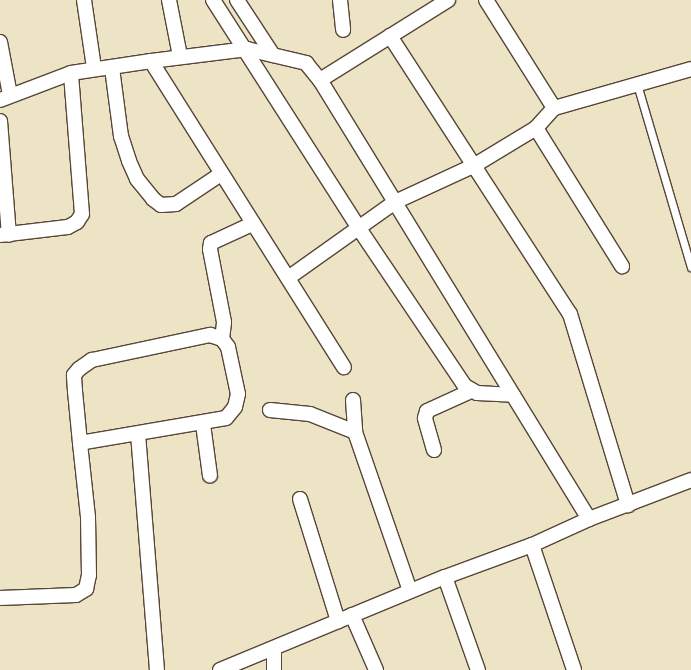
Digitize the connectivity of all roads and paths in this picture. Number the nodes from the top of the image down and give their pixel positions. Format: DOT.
graph roads {
  1 [pos="84,0"];
  2 [pos="169,0"];
  3 [pos="213,0"];
  4 [pos="237,0"];
  5 [pos="340,0"];
  6 [pos="486,0"];
  7 [pos="443,1"];
  8 [pos="343,30"];
  9 [pos="390,36"];
  10 [pos="0,42"];
  11 [pos="247,49"];
  12 [pos="273,55"];
  13 [pos="180,56"];
  14 [pos="151,61"];
  15 [pos="94,68"];
  16 [pos="112,68"];
  17 [pos="691,69"];
  18 [pos="71,73"];
  19 [pos="320,80"];
  20 [pos="636,84"];
  21 [pos="5,97"];
  22 [pos="554,108"];
  23 [pos="0,121"];
  24 [pos="536,128"];
  25 [pos="475,166"];
  26 [pos="221,174"];
  27 [pos="395,202"];
  28 [pos="252,224"];
  29 [pos="358,227"];
  30 [pos="4,235"];
  31 [pos="622,266"];
  32 [pos="691,267"];
  33 [pos="288,278"];
  34 [pos="222,339"];
  35 [pos="344,368"];
  36 [pos="471,391"];
  37 [pos="514,395"];
  38 [pos="353,400"];
  39 [pos="270,410"];
  40 [pos="203,424"];
  41 [pos="355,432"];
  42 [pos="138,434"];
  43 [pos="80,443"];
  44 [pos="434,450"];
  45 [pos="210,476"];
  46 [pos="691,480"];
  47 [pos="300,499"];
  48 [pos="628,505"];
  49 [pos="589,518"];
  50 [pos="532,544"];
  51 [pos="445,577"];
  52 [pos="410,591"];
  53 [pos="0,598"];
  54 [pos="352,615"];
  55 [pos="338,621"];
  56 [pos="274,648"];
  57 [pos="157,670"];
  58 [pos="220,670"];
  59 [pos="274,670"];
  60 [pos="376,670"];
  61 [pos="478,670"];
  62 [pos="574,670"];
  1 -- 15 [label="street"];
  2 -- 13 [label="street"];
  3 -- 11 [label="street"];
  4 -- 12 [label="street"];
  5 -- 8 [label="street"];
  6 -- 22 [label="street"];
  7 -- 9 [label="street"];
  9 -- 19 [label="street"];
  9 -- 25 [label="street"];
  10 -- 21 [label="street"];
  11 -- 12 [label="street"];
  11 -- 13 [label="street"];
  11 -- 29 [label="street"];
  12 -- 19 [label="street"];
  13 -- 14 [label="street"];
  14 -- 16 [label="street"];
  14 -- 26 [label="street"];
  15 -- 16 [label="street"];
  15 -- 18 [label="street"];
  16 -- 26 [label="street"];
  17 -- 20 [label="street"];
  18 -- 21 [label="street"];
  18 -- 30 [label="street"];
  19 -- 27 [label="street"];
  20 -- 22 [label="street"];
  20 -- 32 [label="lane"];
  22 -- 24 [label="street"];
  23 -- 30 [label="street"];
  24 -- 25 [label="street"];
  24 -- 31 [label="street"];
  25 -- 27 [label="street"];
  25 -- 48 [label="street"];
  26 -- 28 [label="street"];
  27 -- 29 [label="street"];
  27 -- 37 [label="street"];
  28 -- 33 [label="street"];
  28 -- 34 [label="street"];
  29 -- 33 [label="street"];
  29 -- 36 [label="street"];
  33 -- 35 [label="street"];
  34 -- 40 [label="street"];
  34 -- 43 [label="street"];
  36 -- 37 [label="street"];
  36 -- 44 [label="street"];
  37 -- 49 [label="street"];
  38 -- 41 [label="street"];
  39 -- 41 [label="street"];
  40 -- 42 [label="street"];
  40 -- 45 [label="street"];
  41 -- 52 [label="street"];
  42 -- 43 [label="street"];
  42 -- 57 [label="street"];
  43 -- 53 [label="street"];
  46 -- 48 [label="street"];
  47 -- 55 [label="street"];
  48 -- 49 [label="street"];
  49 -- 50 [label="street"];
  50 -- 51 [label="street"];
  50 -- 62 [label="street"];
  51 -- 52 [label="street"];
  51 -- 61 [label="street"];
  52 -- 54 [label="street"];
  54 -- 55 [label="street"];
  54 -- 60 [label="street"];
  55 -- 56 [label="street"];
  56 -- 58 [label="street"];
  56 -- 59 [label="street"];
}
